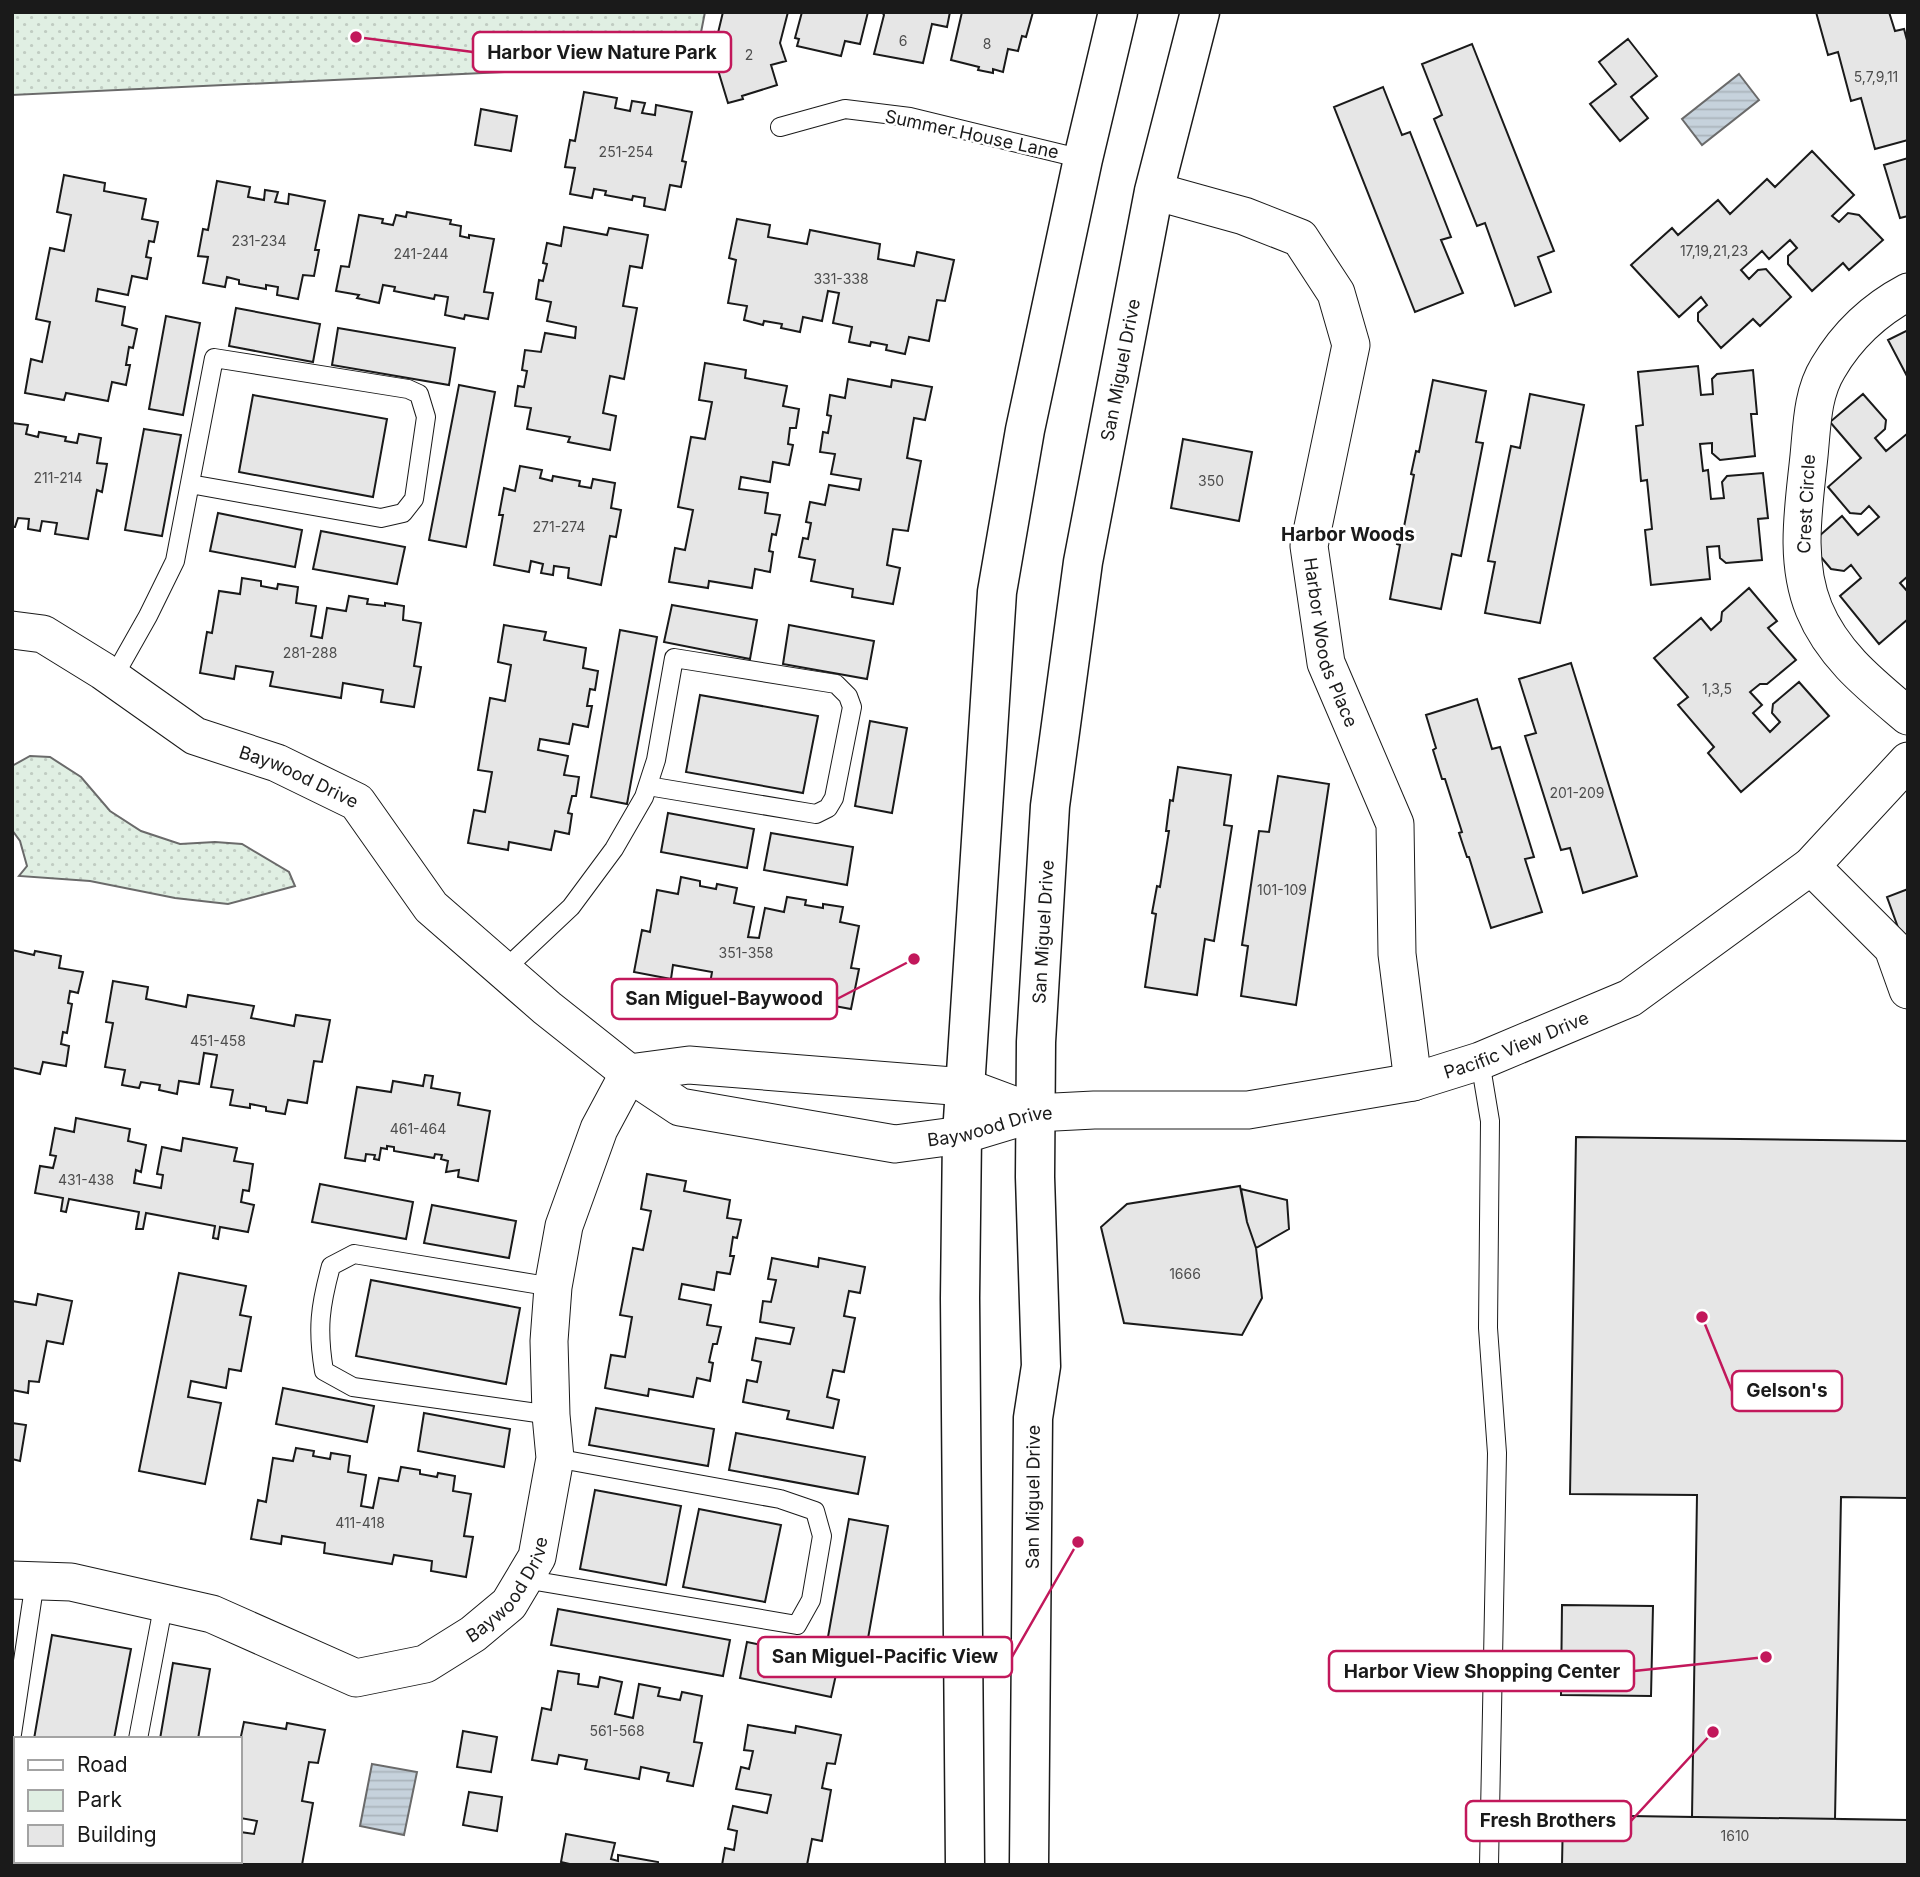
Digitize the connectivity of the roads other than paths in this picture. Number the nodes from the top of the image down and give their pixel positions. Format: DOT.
graph roads {
  1 [pos="1118,12"];
  2 [pos="1200,12"];
  3 [pos="780,127"];
  4 [pos="1083,159"];
  5 [pos="1154,191"];
  6 [pos="1908,292"];
  7 [pos="190,484"];
  8 [pos="12,630"];
  9 [pos="113,678"];
  10 [pos="1908,716"];
  11 [pos="1908,761"];
  12 [pos="648,786"];
  13 [pos="1811,866"];
  14 [pos="503,971"];
  15 [pos="1908,990"];
  16 [pos="1480,1061"];
  17 [pos="629,1073"];
  18 [pos="1413,1082"];
  19 [pos="965,1087"];
  20 [pos="1035,1113"];
  21 [pos="962,1135"];
  22 [pos="553,1287"];
  23 [pos="551,1415"];
  24 [pos="555,1458"];
  25 [pos="524,1579"];
  26 [pos="24,1581"];
  27 [pos="164,1602"];
  28 [pos="12,1734"];
  29 [pos="138,1737"];
  30 [pos="965,1865"];
  31 [pos="1029,1865"];
  32 [pos="1489,1865"];
  1 -- 4 [label="main road"];
  2 -- 5 [label="main road, San Miguel Drive"];
  3 -- 4 [label="lane, Summer House Lane"];
  4 -- 19 [label="main road"];
  5 -- 18 [label="street, Harbor Woods Place"];
  5 -- 20 [label="main road, San Miguel Drive"];
  6 -- 10 [label="street, Crest Circle"];
  7 -- 7 [label="lane"];
  7 -- 9 [label="lane"];
  8 -- 9 [label="street, Baywood Drive"];
  9 -- 14 [label="street, Baywood Drive"];
  11 -- 13 [label="street, Pacific View Drive"];
  12 -- 12 [label="lane"];
  12 -- 14 [label="lane"];
  13 -- 15 [label="street"];
  13 -- 16 [label="street, Pacific View Drive"];
  14 -- 17 [label="street, Baywood Drive"];
  16 -- 18 [label="street, Pacific View Drive"];
  16 -- 32 [label="lane"];
  17 -- 19 [label="street, Baywood Drive"];
  17 -- 21 [label="street, Baywood Drive"];
  17 -- 22 [label="street, Baywood Drive"];
  18 -- 20 [label="street, Pacific View Drive"];
  19 -- 20 [label="street, Baywood Drive"];
  19 -- 21 [label="main road"];
  20 -- 21 [label="street, Baywood Drive"];
  20 -- 31 [label="main road, San Miguel Drive"];
  21 -- 30 [label="main road"];
  22 -- 23 [label="street, Baywood Drive"];
  22 -- 23 [label="lane"];
  23 -- 24 [label="street, Baywood Drive"];
  24 -- 25 [label="street, Baywood Drive"];
  24 -- 25 [label="lane"];
  25 -- 27 [label="street, Baywood Drive"];
  26 -- 27 [label="street, Baywood Drive"];
  26 -- 28 [label="lane"];
  27 -- 29 [label="lane"];
}
